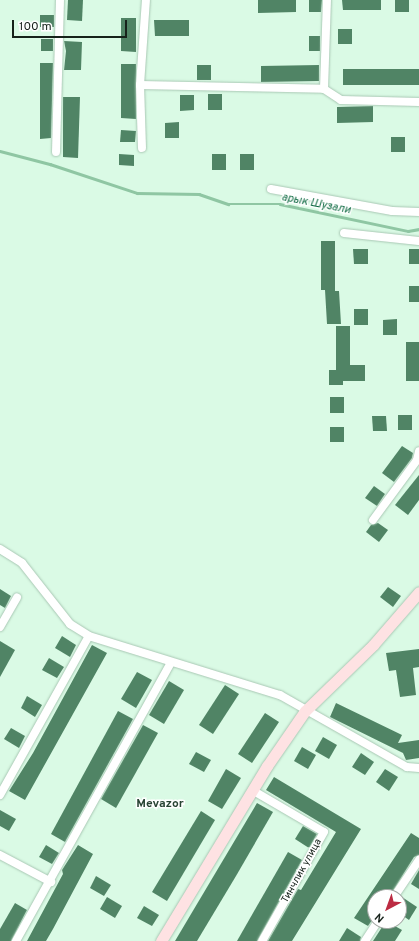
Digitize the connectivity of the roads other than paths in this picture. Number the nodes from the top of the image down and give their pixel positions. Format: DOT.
graph roads {
  1 [pos="60,0"];
  2 [pos="146,0"];
  3 [pos="327,0"];
  4 [pos="140,86"];
  5 [pos="324,89"];
  6 [pos="419,102"];
  7 [pos="142,148"];
  8 [pos="56,152"];
  9 [pos="271,190"];
  10 [pos="419,212"];
  11 [pos="344,233"];
  12 [pos="419,241"];
  13 [pos="419,451"];
  14 [pos="374,520"];
  15 [pos="0,549"];
  16 [pos="419,592"];
  17 [pos="16,598"];
  18 [pos="0,627"];
  19 [pos="89,636"];
  20 [pos="171,662"];
  21 [pos="306,711"];
  22 [pos="419,768"];
  23 [pos="252,790"];
  24 [pos="0,795"];
  25 [pos="0,855"];
  26 [pos="419,860"];
  27 [pos="51,882"];
  28 [pos="399,889"];
  29 [pos="373,929"];
  30 [pos="16,941"];
  31 [pos="161,941"];
  32 [pos="262,941"];
  33 [pos="365,941"];
  1 -- 8 [label="street"];
  2 -- 4 [label="street"];
  3 -- 5 [label="street"];
  4 -- 5 [label="street"];
  4 -- 7 [label="street"];
  5 -- 6 [label="street"];
  9 -- 10 [label="street"];
  11 -- 12 [label="street"];
  13 -- 14 [label="street"];
  15 -- 19 [label="street"];
  16 -- 21 [label="main road"];
  17 -- 18 [label="street"];
  19 -- 20 [label="street"];
  19 -- 24 [label="street"];
  20 -- 21 [label="street"];
  20 -- 27 [label="street"];
  21 -- 22 [label="street"];
  21 -- 23 [label="main road"];
  23 -- 31 [label="main road"];
  23 -- 32 [label="street, Тинчлик улица"];
  25 -- 27 [label="street"];
  26 -- 28 [label="street"];
  27 -- 30 [label="street"];
  29 -- 33 [label="street"];
}
